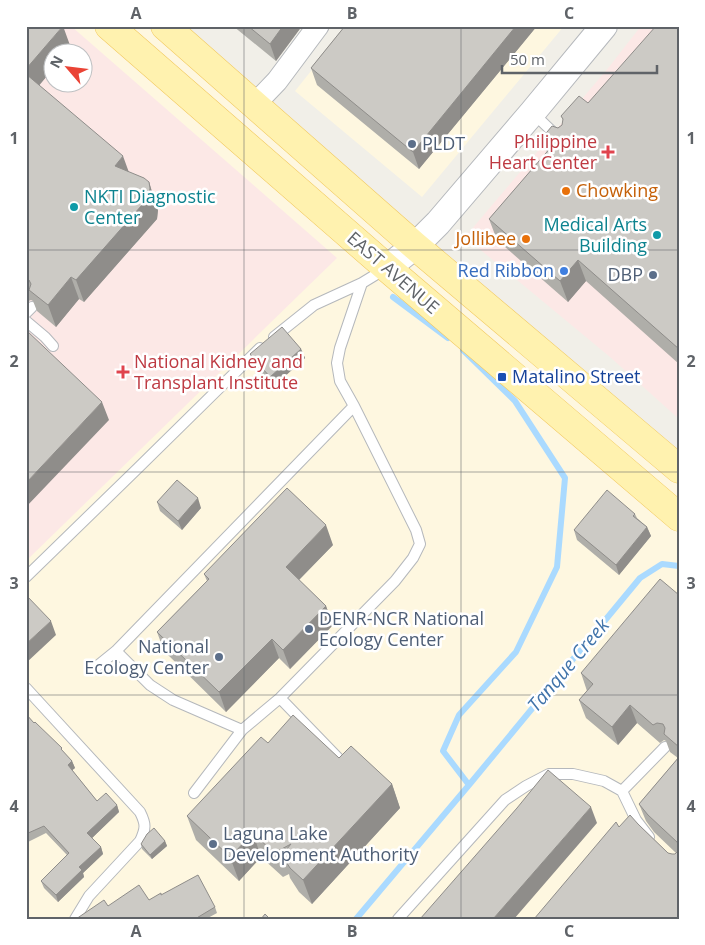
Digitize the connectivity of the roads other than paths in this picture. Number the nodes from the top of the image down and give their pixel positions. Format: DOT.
graph roads {
  1 [pos="109,26"];
  2 [pos="165,26"];
  3 [pos="318,26"];
  4 [pos="604,26"];
  5 [pos="254,105"];
  6 [pos="532,113"];
  7 [pos="564,142"];
  8 [pos="415,246"];
  9 [pos="387,268"];
  10 [pos="362,283"];
  11 [pos="26,321"];
  12 [pos="53,346"];
  13 [pos="354,406"];
  14 [pos="679,469"];
  15 [pos="679,516"];
  16 [pos="26,577"];
  17 [pos="116,651"];
  18 [pos="95,668"];
  19 [pos="26,688"];
  20 [pos="280,698"];
  21 [pos="242,730"];
  22 [pos="665,747"];
  23 [pos="338,758"];
  24 [pos="622,791"];
  25 [pos="194,793"];
  26 [pos="655,843"];
  27 [pos="75,919"];
  28 [pos="398,919"];
  1 -- 9 [label="main road, EAST AVENUE"];
  2 -- 5 [label="main road, EAST AVENUE"];
  3 -- 5 [label="street"];
  4 -- 6 [label="street"];
  5 -- 8 [label="main road, EAST AVENUE"];
  6 -- 7 [label="lane"];
  6 -- 8 [label="street"];
  8 -- 9 [label="street"];
  8 -- 14 [label="main road, EAST AVENUE"];
  9 -- 10 [label="lane"];
  9 -- 15 [label="main road, EAST AVENUE"];
  10 -- 13 [label="lane"];
  10 -- 16 [label="lane"];
  11 -- 12 [label="lane"];
  13 -- 17 [label="lane"];
  13 -- 20 [label="lane"];
  17 -- 18 [label="lane"];
  17 -- 21 [label="lane"];
  19 -- 27 [label="lane"];
  20 -- 21 [label="lane"];
  20 -- 23 [label="lane"];
  21 -- 25 [label="lane"];
  22 -- 24 [label="lane"];
  24 -- 26 [label="lane"];
  24 -- 28 [label="lane"];
}
